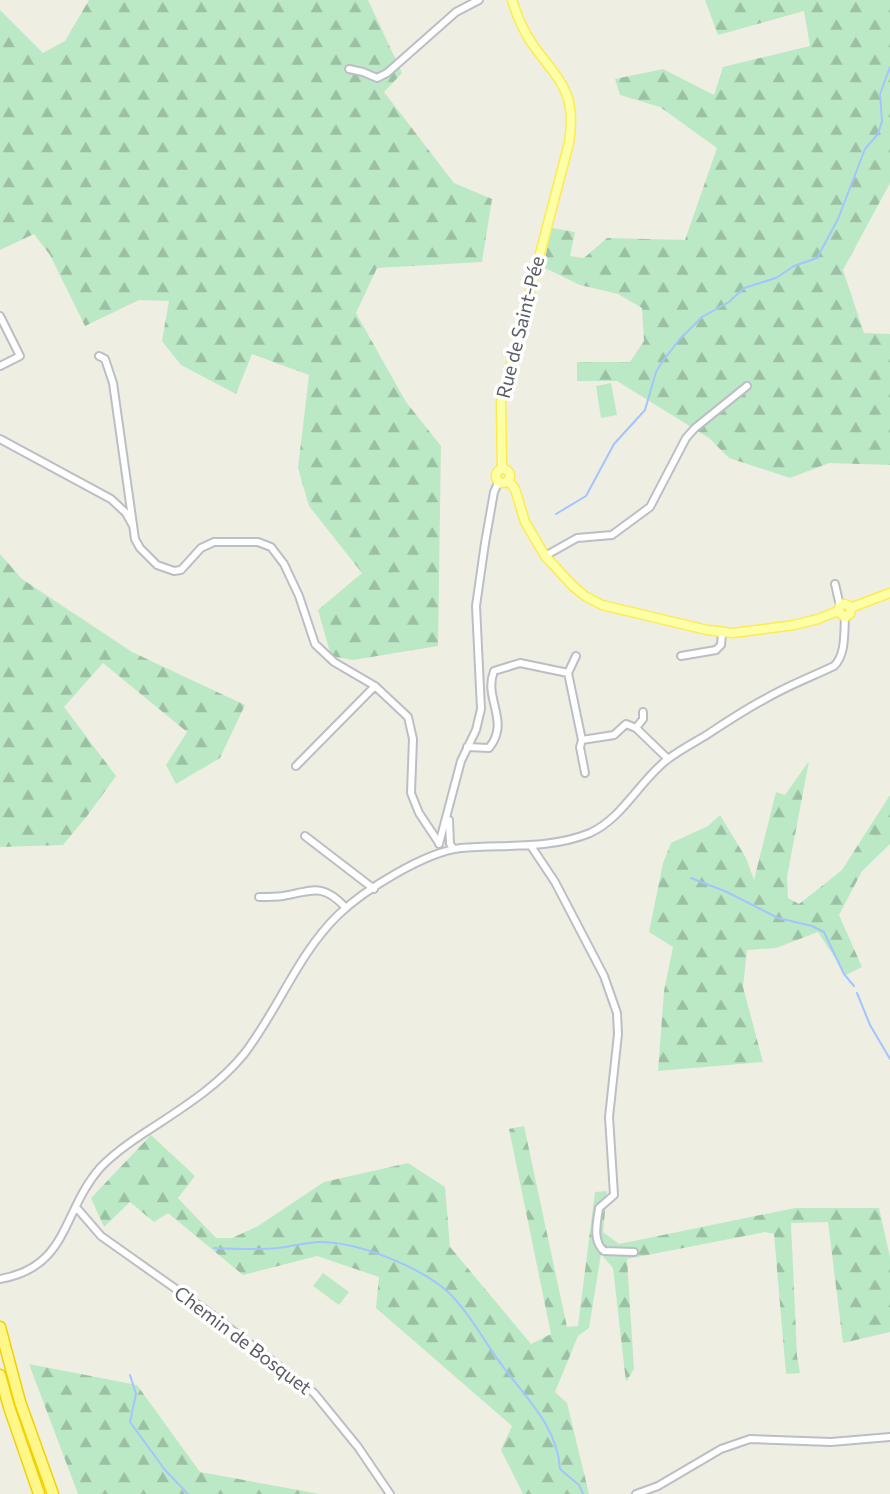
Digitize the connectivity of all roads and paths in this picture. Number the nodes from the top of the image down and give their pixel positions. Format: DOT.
graph roads {
  1 [pos="479,0"];
  2 [pos="512,0"];
  3 [pos="349,69"];
  4 [pos="0,316"];
  5 [pos="99,356"];
  6 [pos="0,366"];
  7 [pos="747,386"];
  8 [pos="0,439"];
  9 [pos="503,481"];
  10 [pos="133,525"];
  11 [pos="545,556"];
  12 [pos="835,584"];
  13 [pos="890,593"];
  14 [pos="841,612"];
  15 [pos="722,633"];
  16 [pos="576,656"];
  17 [pos="681,656"];
  18 [pos="568,673"];
  19 [pos="375,686"];
  20 [pos="643,712"];
  21 [pos="636,728"];
  22 [pos="581,743"];
  23 [pos="467,747"];
  24 [pos="571,748"];
  25 [pos="668,759"];
  26 [pos="296,766"];
  27 [pos="585,773"];
  28 [pos="449,811"];
  29 [pos="304,836"];
  30 [pos="441,838"];
  31 [pos="450,840"];
  32 [pos="531,846"];
  33 [pos="454,849"];
  34 [pos="436,854"];
  35 [pos="374,889"];
  36 [pos="259,897"];
  37 [pos="346,908"];
  38 [pos="76,1207"];
  39 [pos="634,1252"];
  40 [pos="0,1279"];
  41 [pos="0,1327"];
  42 [pos="0,1375"];
  43 [pos="890,1437"];
  44 [pos="40,1494"];
  45 [pos="53,1494"];
  46 [pos="390,1494"];
  47 [pos="636,1494"];
  1 -- 3 [label="street"];
  2 -- 9 [label="main road, Rue de Saint-Pée"];
  4 -- 6 [label="street"];
  5 -- 10 [label="street"];
  7 -- 11 [label="street"];
  8 -- 10 [label="street"];
  9 -- 11 [label="main road"];
  9 -- 23 [label="street"];
  10 -- 19 [label="street"];
  11 -- 15 [label="main road"];
  12 -- 14 [label="street"];
  13 -- 14 [label="main road"];
  14 -- 15 [label="main road"];
  14 -- 25 [label="street"];
  15 -- 17 [label="street"];
  16 -- 18 [label="street"];
  18 -- 22 [label="street"];
  18 -- 23 [label="street"];
  19 -- 26 [label="street"];
  19 -- 30 [label="street"];
  20 -- 21 [label="street"];
  21 -- 22 [label="street"];
  21 -- 25 [label="street"];
  22 -- 24 [label="street"];
  22 -- 27 [label="street"];
  23 -- 28 [label="street"];
  25 -- 32 [label="street"];
  28 -- 30 [label="street"];
  28 -- 31 [label="street"];
  29 -- 35 [label="street"];
  30 -- 31 [label="street"];
  30 -- 34 [label="street"];
  31 -- 33 [label="street"];
  32 -- 33 [label="street"];
  32 -- 39 [label="street"];
  33 -- 34 [label="street"];
  34 -- 35 [label="street"];
  35 -- 37 [label="street"];
  36 -- 37 [label="street"];
  37 -- 38 [label="street"];
  38 -- 40 [label="street"];
  38 -- 46 [label="street, Chemin de Bosquet"];
  41 -- 45 [label="highway"];
  42 -- 44 [label="highway"];
  43 -- 47 [label="street"];
}
